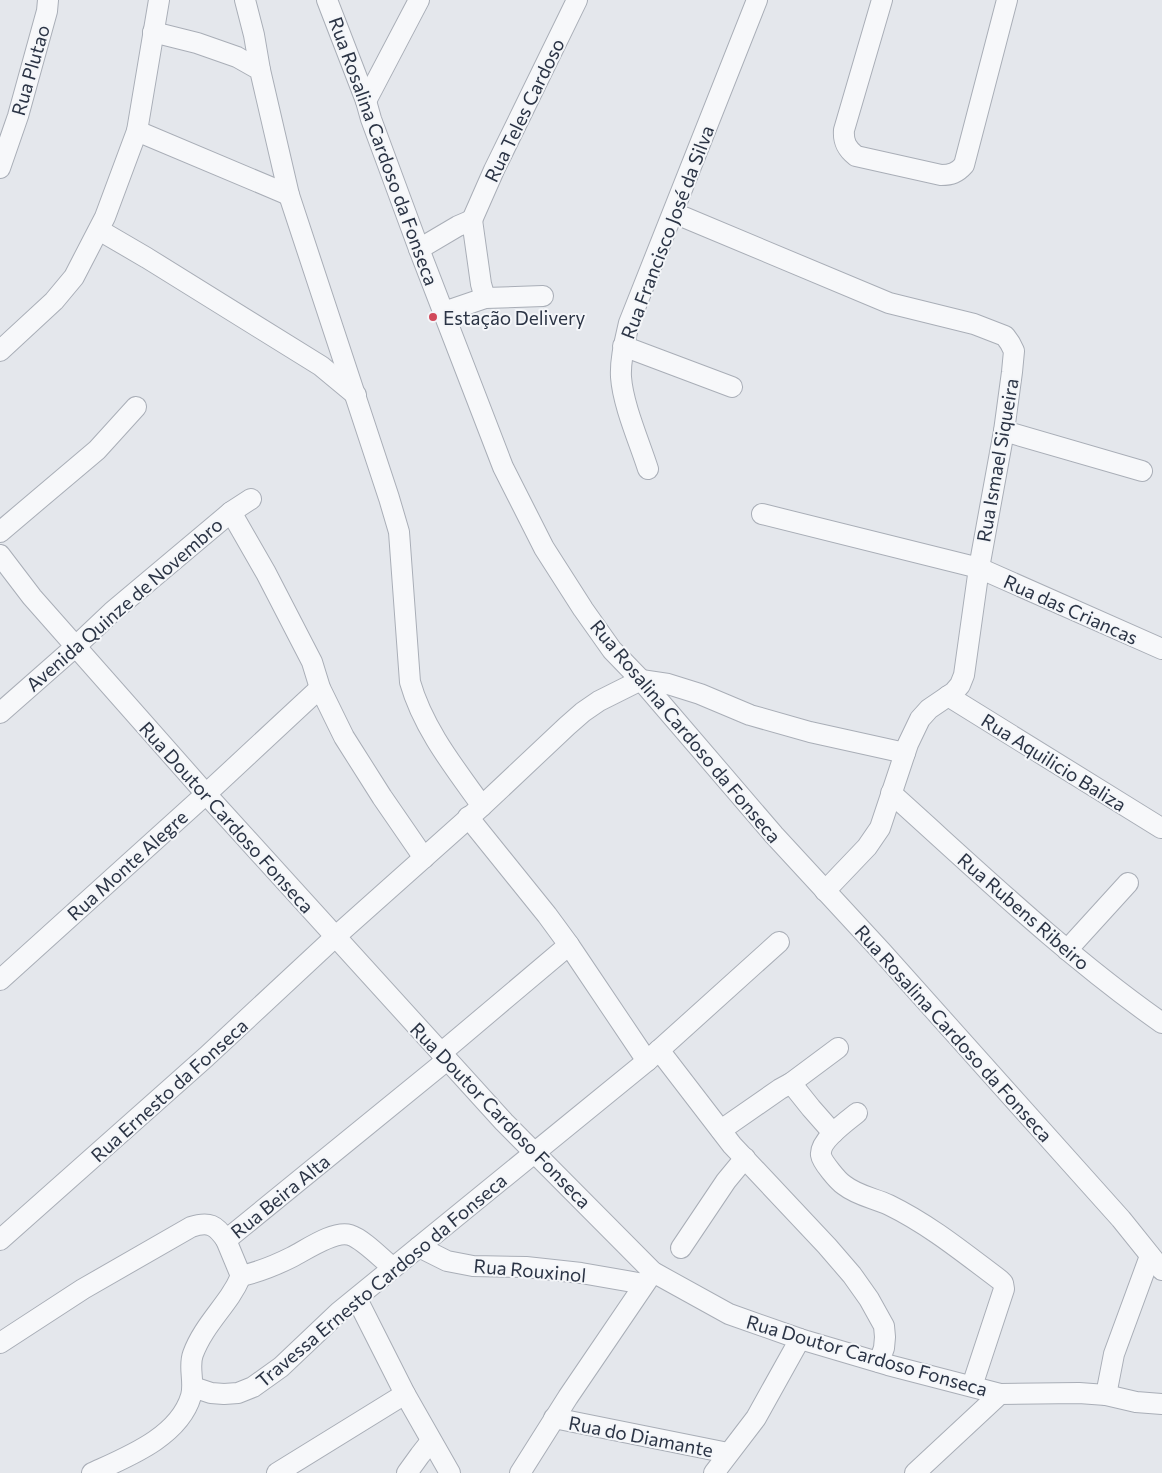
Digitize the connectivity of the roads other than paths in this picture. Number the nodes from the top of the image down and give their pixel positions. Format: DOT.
graph roads {
  1 [pos="48,0"];
  2 [pos="159,0"];
  3 [pos="245,0"];
  4 [pos="327,0"];
  5 [pos="419,0"];
  6 [pos="577,0"];
  7 [pos="757,0"];
  8 [pos="882,0"];
  9 [pos="1008,0"];
  10 [pos="153,32"];
  11 [pos="260,70"];
  12 [pos="366,101"];
  13 [pos="137,132"];
  14 [pos="0,168"];
  15 [pos="290,195"];
  16 [pos="674,214"];
  17 [pos="472,220"];
  18 [pos="99,230"];
  19 [pos="419,249"];
  20 [pos="543,296"];
  21 [pos="485,298"];
  22 [pos="444,312"];
  23 [pos="623,346"];
  24 [pos="0,351"];
  25 [pos="732,387"];
  26 [pos="356,395"];
  27 [pos="136,407"];
  28 [pos="1004,431"];
  29 [pos="648,469"];
  30 [pos="1142,471"];
  31 [pos="251,499"];
  32 [pos="231,512"];
  33 [pos="762,514"];
  34 [pos="0,532"];
  35 [pos="0,555"];
  36 [pos="979,568"];
  37 [pos="75,647"];
  38 [pos="1162,650"];
  39 [pos="641,680"];
  40 [pos="320,688"];
  41 [pos="948,696"];
  42 [pos="0,713"];
  43 [pos="905,753"];
  44 [pos="891,793"];
  45 [pos="206,794"];
  46 [pos="475,811"];
  47 [pos="1160,828"];
  48 [pos="424,858"];
  49 [pos="1128,883"];
  50 [pos="825,891"];
  51 [pos="335,937"];
  52 [pos="779,942"];
  53 [pos="569,945"];
  54 [pos="1067,950"];
  55 [pos="0,980"];
  56 [pos="1162,1023"];
  57 [pos="838,1048"];
  58 [pos="653,1055"];
  59 [pos="444,1056"];
  60 [pos="792,1083"];
  61 [pos="857,1113"];
  62 [pos="720,1130"];
  63 [pos="833,1133"];
  64 [pos="535,1153"];
  65 [pos="745,1158"];
  66 [pos="0,1240"];
  67 [pos="226,1240"];
  68 [pos="419,1247"];
  69 [pos="681,1248"];
  70 [pos="1156,1263"];
  71 [pos="393,1268"];
  72 [pos="242,1276"];
  73 [pos="649,1278"];
  74 [pos="357,1299"];
  75 [pos="800,1339"];
  76 [pos="0,1343"];
  77 [pos="879,1362"];
  78 [pos="972,1386"];
  79 [pos="193,1387"];
  80 [pos="405,1394"];
  81 [pos="1000,1394"];
  82 [pos="1106,1395"];
  83 [pos="1162,1404"];
  84 [pos="554,1418"];
  85 [pos="432,1441"];
  86 [pos="728,1453"];
  87 [pos="92,1473"];
  88 [pos="277,1473"];
  89 [pos="407,1473"];
  90 [pos="450,1473"];
  91 [pos="520,1473"];
  92 [pos="714,1473"];
  93 [pos="915,1473"];
  1 -- 14 [label="street, Rua Plutao"];
  2 -- 10 [label="street"];
  3 -- 11 [label="street"];
  4 -- 12 [label="street, Rua Rosalina Cardoso da Fonseca"];
  5 -- 12 [label="street"];
  6 -- 17 [label="street, Rua Teles Cardoso"];
  7 -- 16 [label="street, Rua Francisco José da Silva"];
  8 -- 9 [label="street"];
  10 -- 11 [label="street"];
  10 -- 13 [label="street"];
  11 -- 15 [label="street"];
  12 -- 19 [label="street, Rua Rosalina Cardoso da Fonseca"];
  13 -- 15 [label="street"];
  13 -- 18 [label="street"];
  15 -- 26 [label="street"];
  16 -- 23 [label="street, Rua Francisco José da Silva"];
  16 -- 28 [label="street, Rua Ismael Siqueira"];
  17 -- 19 [label="street"];
  17 -- 21 [label="street"];
  18 -- 24 [label="street"];
  18 -- 26 [label="street"];
  19 -- 22 [label="street, Rua Rosalina Cardoso da Fonseca"];
  20 -- 21 [label="street"];
  21 -- 22 [label="street"];
  22 -- 39 [label="street, Rua Rosalina Cardoso da Fonseca"];
  23 -- 25 [label="street"];
  23 -- 29 [label="street, Rua Francisco José da Silva"];
  26 -- 46 [label="street"];
  27 -- 34 [label="street"];
  28 -- 30 [label="street"];
  28 -- 36 [label="street, Rua Ismael Siqueira"];
  31 -- 32 [label="street, Avenida Quinze de Novembro"];
  32 -- 37 [label="street, Avenida Quinze de Novembro"];
  32 -- 40 [label="street"];
  33 -- 36 [label="street, Rua das Criancas"];
  35 -- 37 [label="street, Rua Doutor Cardoso Fonseca"];
  36 -- 38 [label="street, Rua das Criancas"];
  36 -- 41 [label="street, Rua Ismael Siqueira"];
  37 -- 42 [label="street, Avenida Quinze de Novembro"];
  37 -- 45 [label="street, Rua Doutor Cardoso Fonseca"];
  39 -- 43 [label="street"];
  39 -- 46 [label="street, Rua Ernesto da Fonseca"];
  39 -- 50 [label="street, Rua Rosalina Cardoso da Fonseca"];
  40 -- 45 [label="street, Rua Monte Alegre"];
  40 -- 48 [label="street"];
  41 -- 43 [label="street, Rua Ismael Siqueira"];
  41 -- 47 [label="street, Rua Aquilicio Baliza"];
  43 -- 44 [label="street, Rua Ismael Siqueira"];
  44 -- 50 [label="street, Rua Ismael Siqueira"];
  44 -- 54 [label="street, Rua Rubens Ribeiro"];
  45 -- 51 [label="street, Rua Doutor Cardoso Fonseca"];
  45 -- 55 [label="street, Rua Monte Alegre"];
  46 -- 48 [label="street, Rua Ernesto da Fonseca"];
  46 -- 53 [label="street"];
  48 -- 51 [label="street, Rua Ernesto da Fonseca"];
  49 -- 54 [label="street"];
  50 -- 70 [label="street, Rua Rosalina Cardoso da Fonseca"];
  51 -- 59 [label="street, Rua Doutor Cardoso Fonseca"];
  51 -- 66 [label="street, Rua Ernesto da Fonseca"];
  52 -- 58 [label="street, Travessa Ernesto Cardoso da Fonseca"];
  53 -- 58 [label="street"];
  53 -- 59 [label="street, Rua Beira Alta"];
  54 -- 56 [label="street, Rua Rubens Ribeiro"];
  57 -- 60 [label="street"];
  58 -- 62 [label="street"];
  58 -- 64 [label="street, Travessa Ernesto Cardoso da Fonseca"];
  59 -- 64 [label="street, Rua Doutor Cardoso Fonseca"];
  59 -- 67 [label="street, Rua Beira Alta"];
  60 -- 62 [label="street"];
  60 -- 63 [label="street"];
  61 -- 63 [label="street"];
  62 -- 65 [label="street"];
  63 -- 78 [label="street"];
  64 -- 68 [label="street, Travessa Ernesto Cardoso da Fonseca"];
  64 -- 73 [label="street, Rua Doutor Cardoso Fonseca"];
  65 -- 69 [label="street"];
  65 -- 77 [label="street"];
  67 -- 72 [label="street"];
  67 -- 76 [label="street, Rua Beira Alta"];
  68 -- 71 [label="street, Travessa Ernesto Cardoso da Fonseca"];
  68 -- 73 [label="street, Rua Rouxinol"];
  70 -- 82 [label="street, Rua Rosalina Cardoso da Fonseca"];
  71 -- 72 [label="street"];
  71 -- 74 [label="street, Travessa Ernesto Cardoso da Fonseca"];
  72 -- 79 [label="street"];
  73 -- 75 [label="street, Rua Doutor Cardoso Fonseca"];
  73 -- 84 [label="street"];
  74 -- 79 [label="street, Travessa Ernesto Cardoso da Fonseca"];
  74 -- 80 [label="street"];
  75 -- 77 [label="street, Rua Doutor Cardoso Fonseca"];
  75 -- 86 [label="street"];
  77 -- 78 [label="street, Rua Doutor Cardoso Fonseca"];
  78 -- 81 [label="street, Rua Doutor Cardoso Fonseca"];
  79 -- 87 [label="street"];
  80 -- 85 [label="street"];
  80 -- 88 [label="street"];
  81 -- 82 [label="street, Rua Doutor Cardoso Fonseca"];
  81 -- 93 [label="street"];
  82 -- 83 [label="street, Rua Doutor Cardoso Fonseca"];
  84 -- 86 [label="street, Rua do Diamante"];
  84 -- 91 [label="street"];
  85 -- 89 [label="street"];
  85 -- 90 [label="street"];
  86 -- 92 [label="street"];
}
